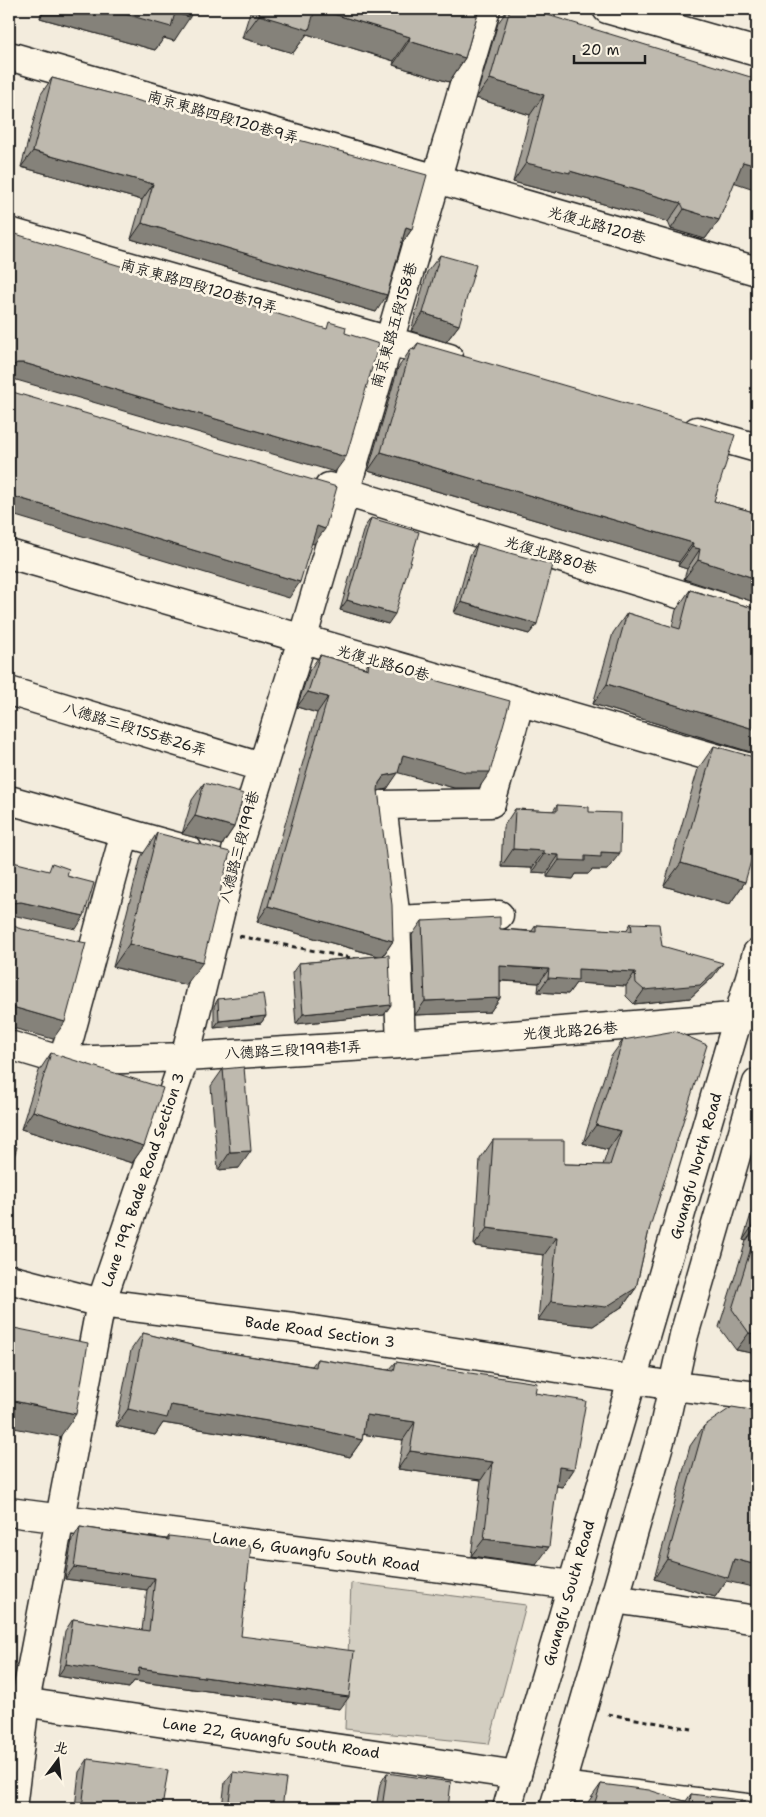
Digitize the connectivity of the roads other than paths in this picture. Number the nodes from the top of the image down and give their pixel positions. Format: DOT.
graph roads {
  1 [pos="486,9"];
  2 [pos="606,9"];
  3 [pos="757,52"];
  4 [pos="9,56"];
  5 [pos="437,179"];
  6 [pos="9,232"];
  7 [pos="757,271"];
  8 [pos="390,341"];
  9 [pos="474,366"];
  10 [pos="672,423"];
  11 [pos="757,448"];
  12 [pos="308,481"];
  13 [pos="346,492"];
  14 [pos="9,554"];
  15 [pos="757,618"];
  16 [pos="302,640"];
  17 [pos="9,691"];
  18 [pos="520,701"];
  19 [pos="261,767"];
  20 [pos="757,770"];
  21 [pos="9,800"];
  22 [pos="125,832"];
  23 [pos="232,864"];
  24 [pos="500,915"];
  25 [pos="396,920"];
  26 [pos="66,942"];
  27 [pos="94,949"];
  28 [pos="757,954"];
  29 [pos="748,1016"];
  30 [pos="401,1044"];
  31 [pos="9,1045"];
  32 [pos="185,1057"];
  33 [pos="63,1061"];
  34 [pos="757,1083"];
  35 [pos="9,1278"];
  36 [pos="101,1303"];
  37 [pos="633,1378"];
  38 [pos="674,1386"];
  39 [pos="757,1396"];
  40 [pos="9,1512"];
  41 [pos="59,1518"];
  42 [pos="572,1585"];
  43 [pos="614,1599"];
  44 [pos="757,1620"];
  45 [pos="17,1701"];
  46 [pos="516,1775"];
  47 [pos="557,1797"];
  48 [pos="12,1808"];
  49 [pos="507,1808"];
  50 [pos="747,1808"];
  1 -- 5 [label="street, 南京東路五段158巷"];
  2 -- 3 [label="street"];
  4 -- 5 [label="street, 南京東路四段120巷9弄"];
  5 -- 7 [label="street, 光復北路120巷"];
  5 -- 8 [label="street, 南京東路五段158巷"];
  6 -- 8 [label="street, 南京東路四段120巷19弄"];
  8 -- 9 [label="street, 南京東路四段120巷19弄"];
  8 -- 13 [label="street, 南京東路五段158巷"];
  10 -- 11 [label="street"];
  12 -- 13 [label="street, 光復北路80巷"];
  13 -- 15 [label="street, 光復北路80巷"];
  13 -- 16 [label="street, 南京東路五段158巷"];
  14 -- 16 [label="street, 光復北路60巷"];
  16 -- 18 [label="street, 光復北路60巷"];
  16 -- 19 [label="street, 八德路三段199巷"];
  17 -- 19 [label="street, 八德路三段155巷26弄"];
  18 -- 20 [label="street, 光復北路60巷"];
  18 -- 25 [label="street"];
  19 -- 23 [label="street, 八德路三段199巷"];
  21 -- 22 [label="street"];
  22 -- 23 [label="street"];
  22 -- 27 [label="street"];
  23 -- 32 [label="street, 八德路三段199巷"];
  24 -- 25 [label="street"];
  25 -- 30 [label="street"];
  26 -- 27 [label="street"];
  27 -- 33 [label="street"];
  28 -- 29 [label="street, Guangfu North Road"];
  29 -- 30 [label="street, 光復北路26巷"];
  29 -- 37 [label="street, Guangfu North Road"];
  30 -- 32 [label="street, 八德路三段199巷1弄"];
  31 -- 33 [label="street, 八德路三段199巷1弄"];
  32 -- 33 [label="street, 八德路三段199巷1弄"];
  32 -- 36 [label="street, Lane 199, Bade Road Section 3"];
  34 -- 38 [label="street"];
  35 -- 36 [label="street, Bade Road Section 3"];
  36 -- 37 [label="street, Bade Road Section 3"];
  36 -- 41 [label="street, Lane 199, Bade Road Section 3"];
  37 -- 38 [label="street, Bade Road Section 3"];
  37 -- 42 [label="street, Guangfu South Road"];
  38 -- 39 [label="street, Bade Road Section 3"];
  38 -- 43 [label="street"];
  40 -- 41 [label="street, Lane 6, Guangfu South Road"];
  41 -- 42 [label="street, Lane 6, Guangfu South Road"];
  41 -- 45 [label="street, Lane 199, Bade Road Section 3"];
  42 -- 46 [label="street, Guangfu South Road"];
  43 -- 44 [label="street"];
  43 -- 47 [label="street"];
  45 -- 46 [label="street, Lane 22, Guangfu South Road"];
  45 -- 48 [label="street, Lane 199, Bade Road Section 3"];
  46 -- 49 [label="street, Guangfu South Road"];
  47 -- 50 [label="street"];
}
